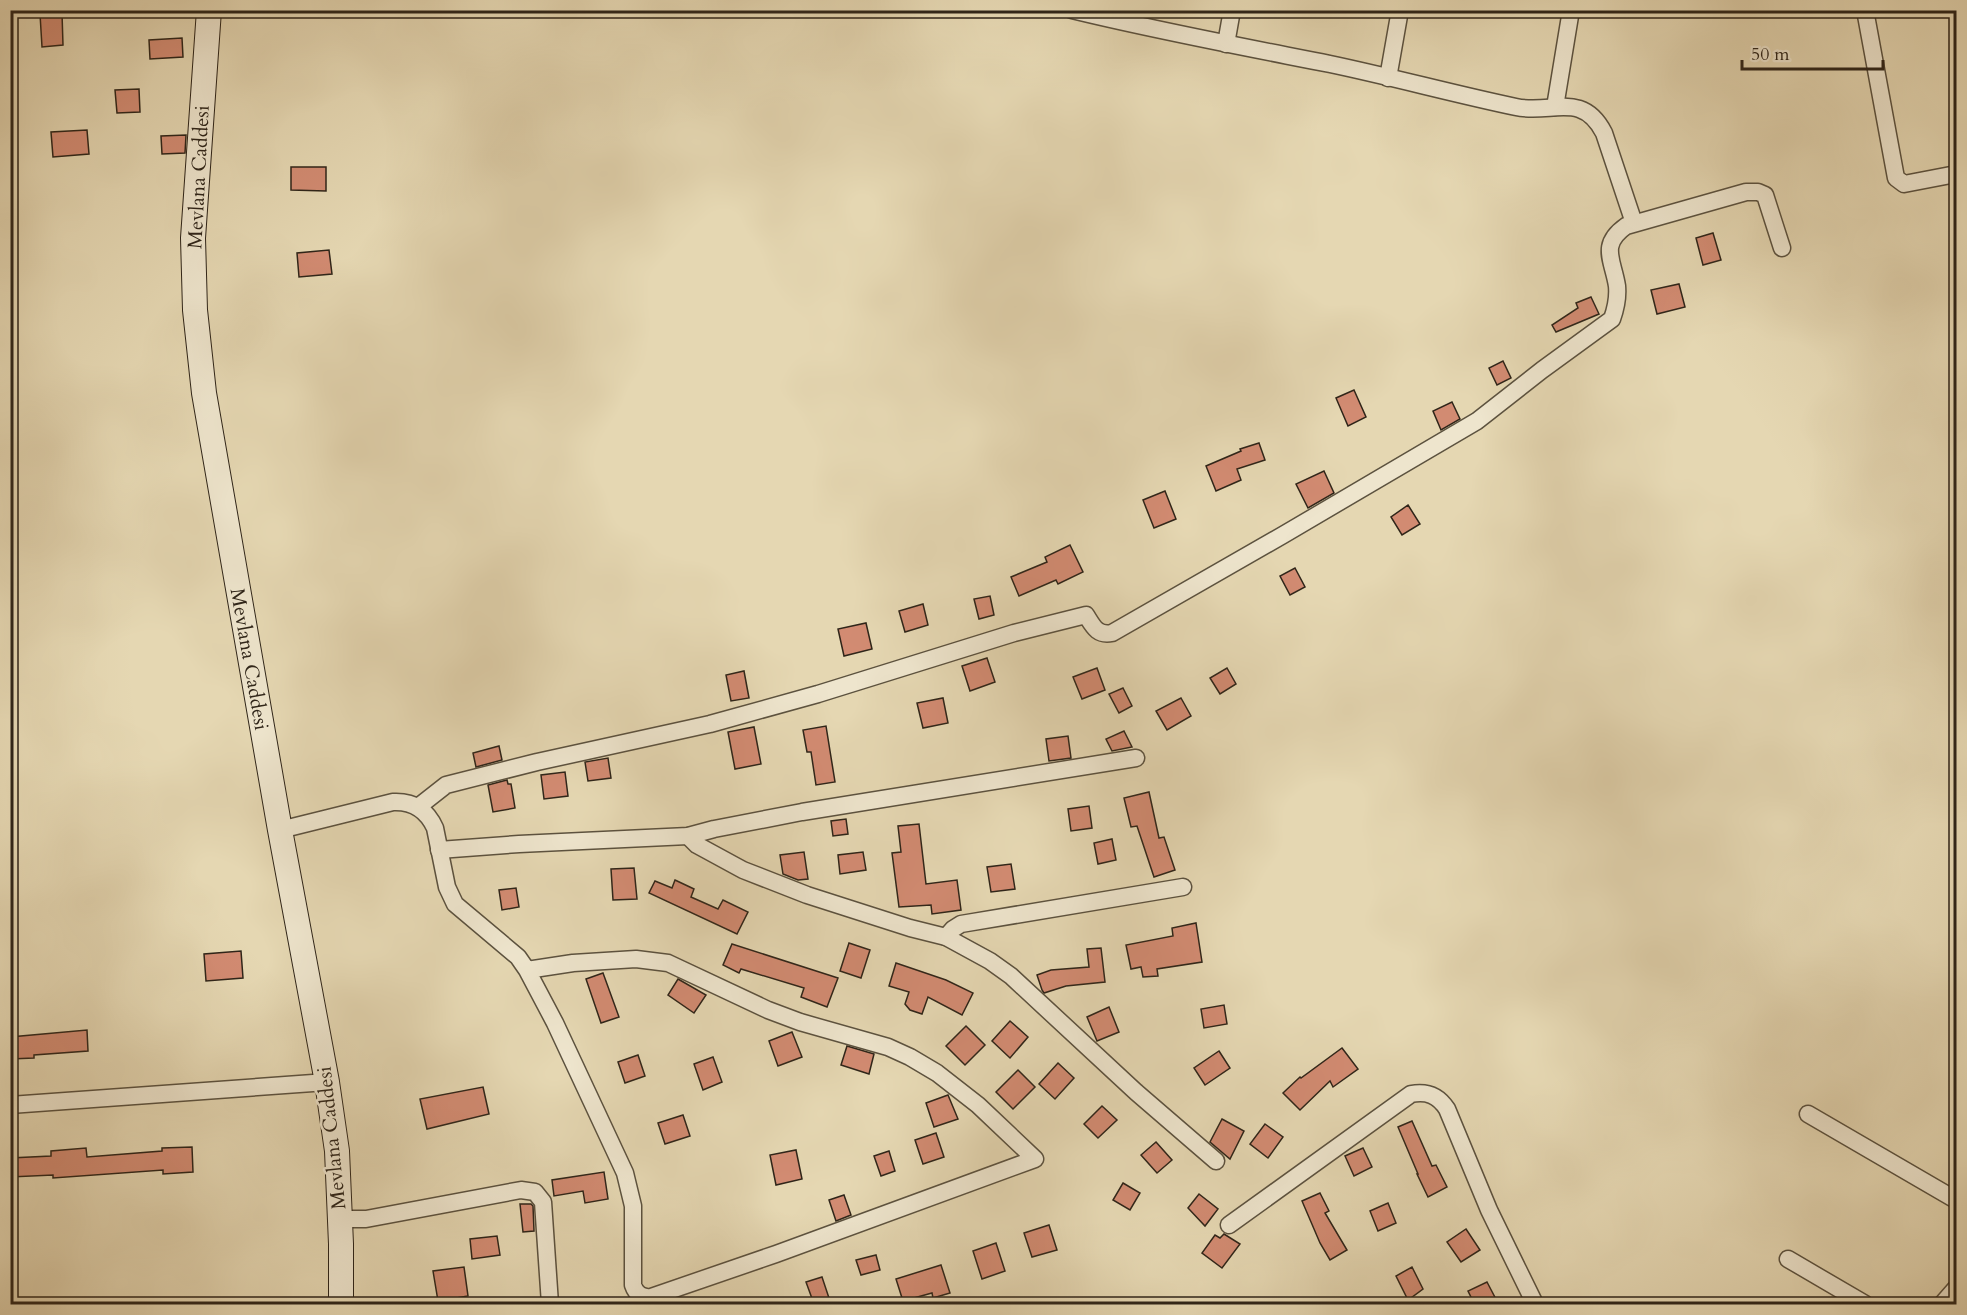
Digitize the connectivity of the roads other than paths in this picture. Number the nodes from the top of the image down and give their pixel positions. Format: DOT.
graph roads {
  1 [pos="209,10"];
  2 [pos="1072,10"];
  3 [pos="1232,10"];
  4 [pos="1400,10"];
  5 [pos="1571,10"];
  6 [pos="1865,10"];
  7 [pos="1226,44"];
  8 [pos="1388,78"];
  9 [pos="1555,107"];
  10 [pos="1956,174"];
  11 [pos="1634,223"];
  12 [pos="1782,248"];
  13 [pos="1136,759"];
  14 [pos="418,807"];
  15 [pos="280,830"];
  16 [pos="688,836"];
  17 [pos="440,850"];
  18 [pos="1184,887"];
  19 [pos="946,937"];
  20 [pos="528,970"];
  21 [pos="327,1082"];
  22 [pos="10,1104"];
  23 [pos="1808,1114"];
  24 [pos="1216,1161"];
  25 [pos="1956,1200"];
  26 [pos="340,1219"];
  27 [pos="1229,1225"];
  28 [pos="1788,1259"];
  29 [pos="1956,1288"];
  30 [pos="341,1305"];
  31 [pos="550,1305"];
  32 [pos="1535,1305"];
  33 [pos="1865,1305"];
  34 [pos="1942,1305"];
  1 -- 15 [label="street, Mevlana Caddesi"];
  2 -- 7 [label="street"];
  3 -- 7 [label="street"];
  4 -- 8 [label="street"];
  5 -- 9 [label="street"];
  6 -- 10 [label="street"];
  7 -- 8 [label="street"];
  8 -- 9 [label="street"];
  9 -- 11 [label="street"];
  11 -- 12 [label="street"];
  11 -- 14 [label="street"];
  13 -- 16 [label="street"];
  14 -- 15 [label="street"];
  14 -- 17 [label="street"];
  15 -- 21 [label="street, Mevlana Caddesi"];
  16 -- 17 [label="street"];
  16 -- 19 [label="street"];
  17 -- 20 [label="street"];
  18 -- 19 [label="street"];
  19 -- 24 [label="street"];
  20 -- 20 [label="street"];
  21 -- 22 [label="street"];
  21 -- 26 [label="street, Mevlana Caddesi"];
  23 -- 25 [label="street"];
  26 -- 30 [label="street, Mevlana Caddesi"];
  26 -- 31 [label="street"];
  27 -- 32 [label="street"];
  28 -- 33 [label="street"];
  29 -- 34 [label="street"];
}
